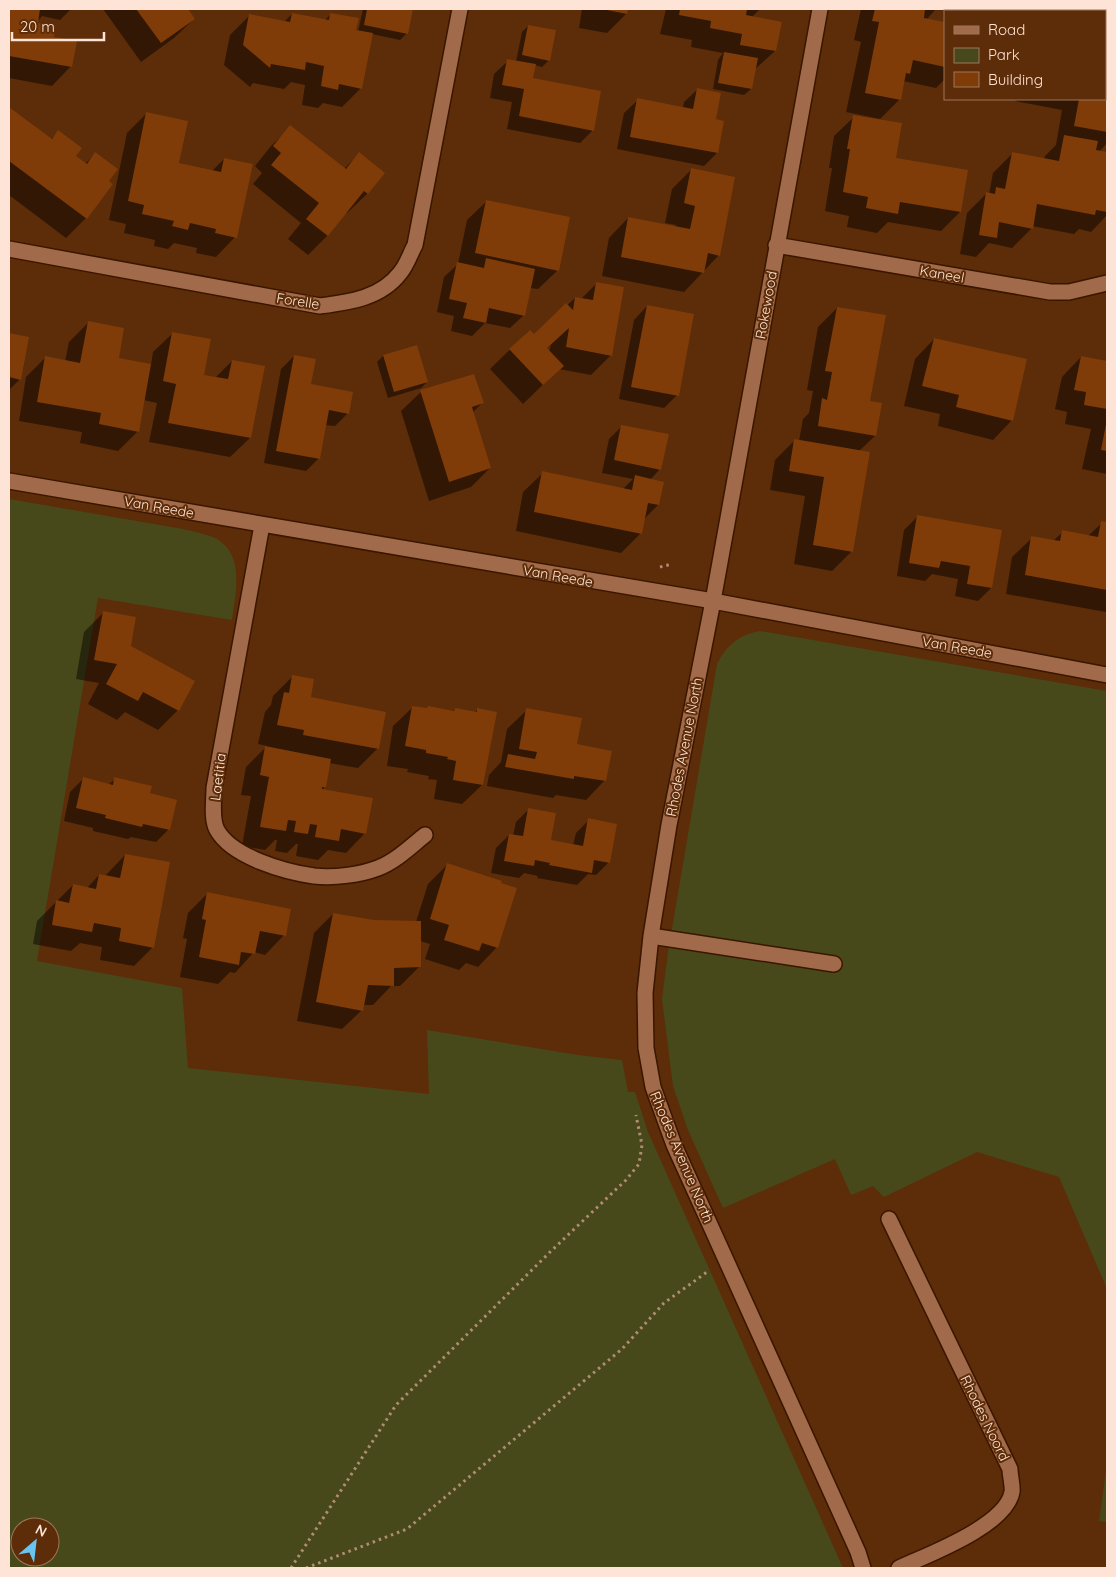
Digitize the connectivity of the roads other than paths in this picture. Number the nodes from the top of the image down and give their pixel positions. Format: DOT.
graph roads {
  1 [pos="460,9"];
  2 [pos="820,9"];
  3 [pos="776,245"];
  4 [pos="9,249"];
  5 [pos="1107,283"];
  6 [pos="9,481"];
  7 [pos="262,525"];
  8 [pos="713,601"];
  9 [pos="1107,675"];
  10 [pos="424,835"];
  11 [pos="651,936"];
  12 [pos="834,964"];
  13 [pos="889,1219"];
  14 [pos="863,1568"];
  15 [pos="898,1568"];
  1 -- 4 [label="street, Forelle"];
  2 -- 3 [label="street, Rokewood"];
  3 -- 5 [label="street, Kaneel"];
  3 -- 8 [label="street, Rokewood"];
  6 -- 7 [label="street, Van Reede"];
  7 -- 8 [label="street, Van Reede"];
  7 -- 10 [label="street, Laetitia"];
  8 -- 9 [label="street, Van Reede"];
  8 -- 11 [label="street, Rhodes Avenue North"];
  11 -- 12 [label="street"];
  11 -- 14 [label="street, Rhodes Avenue North"];
  13 -- 15 [label="street, Rhodes Noord"];
}
